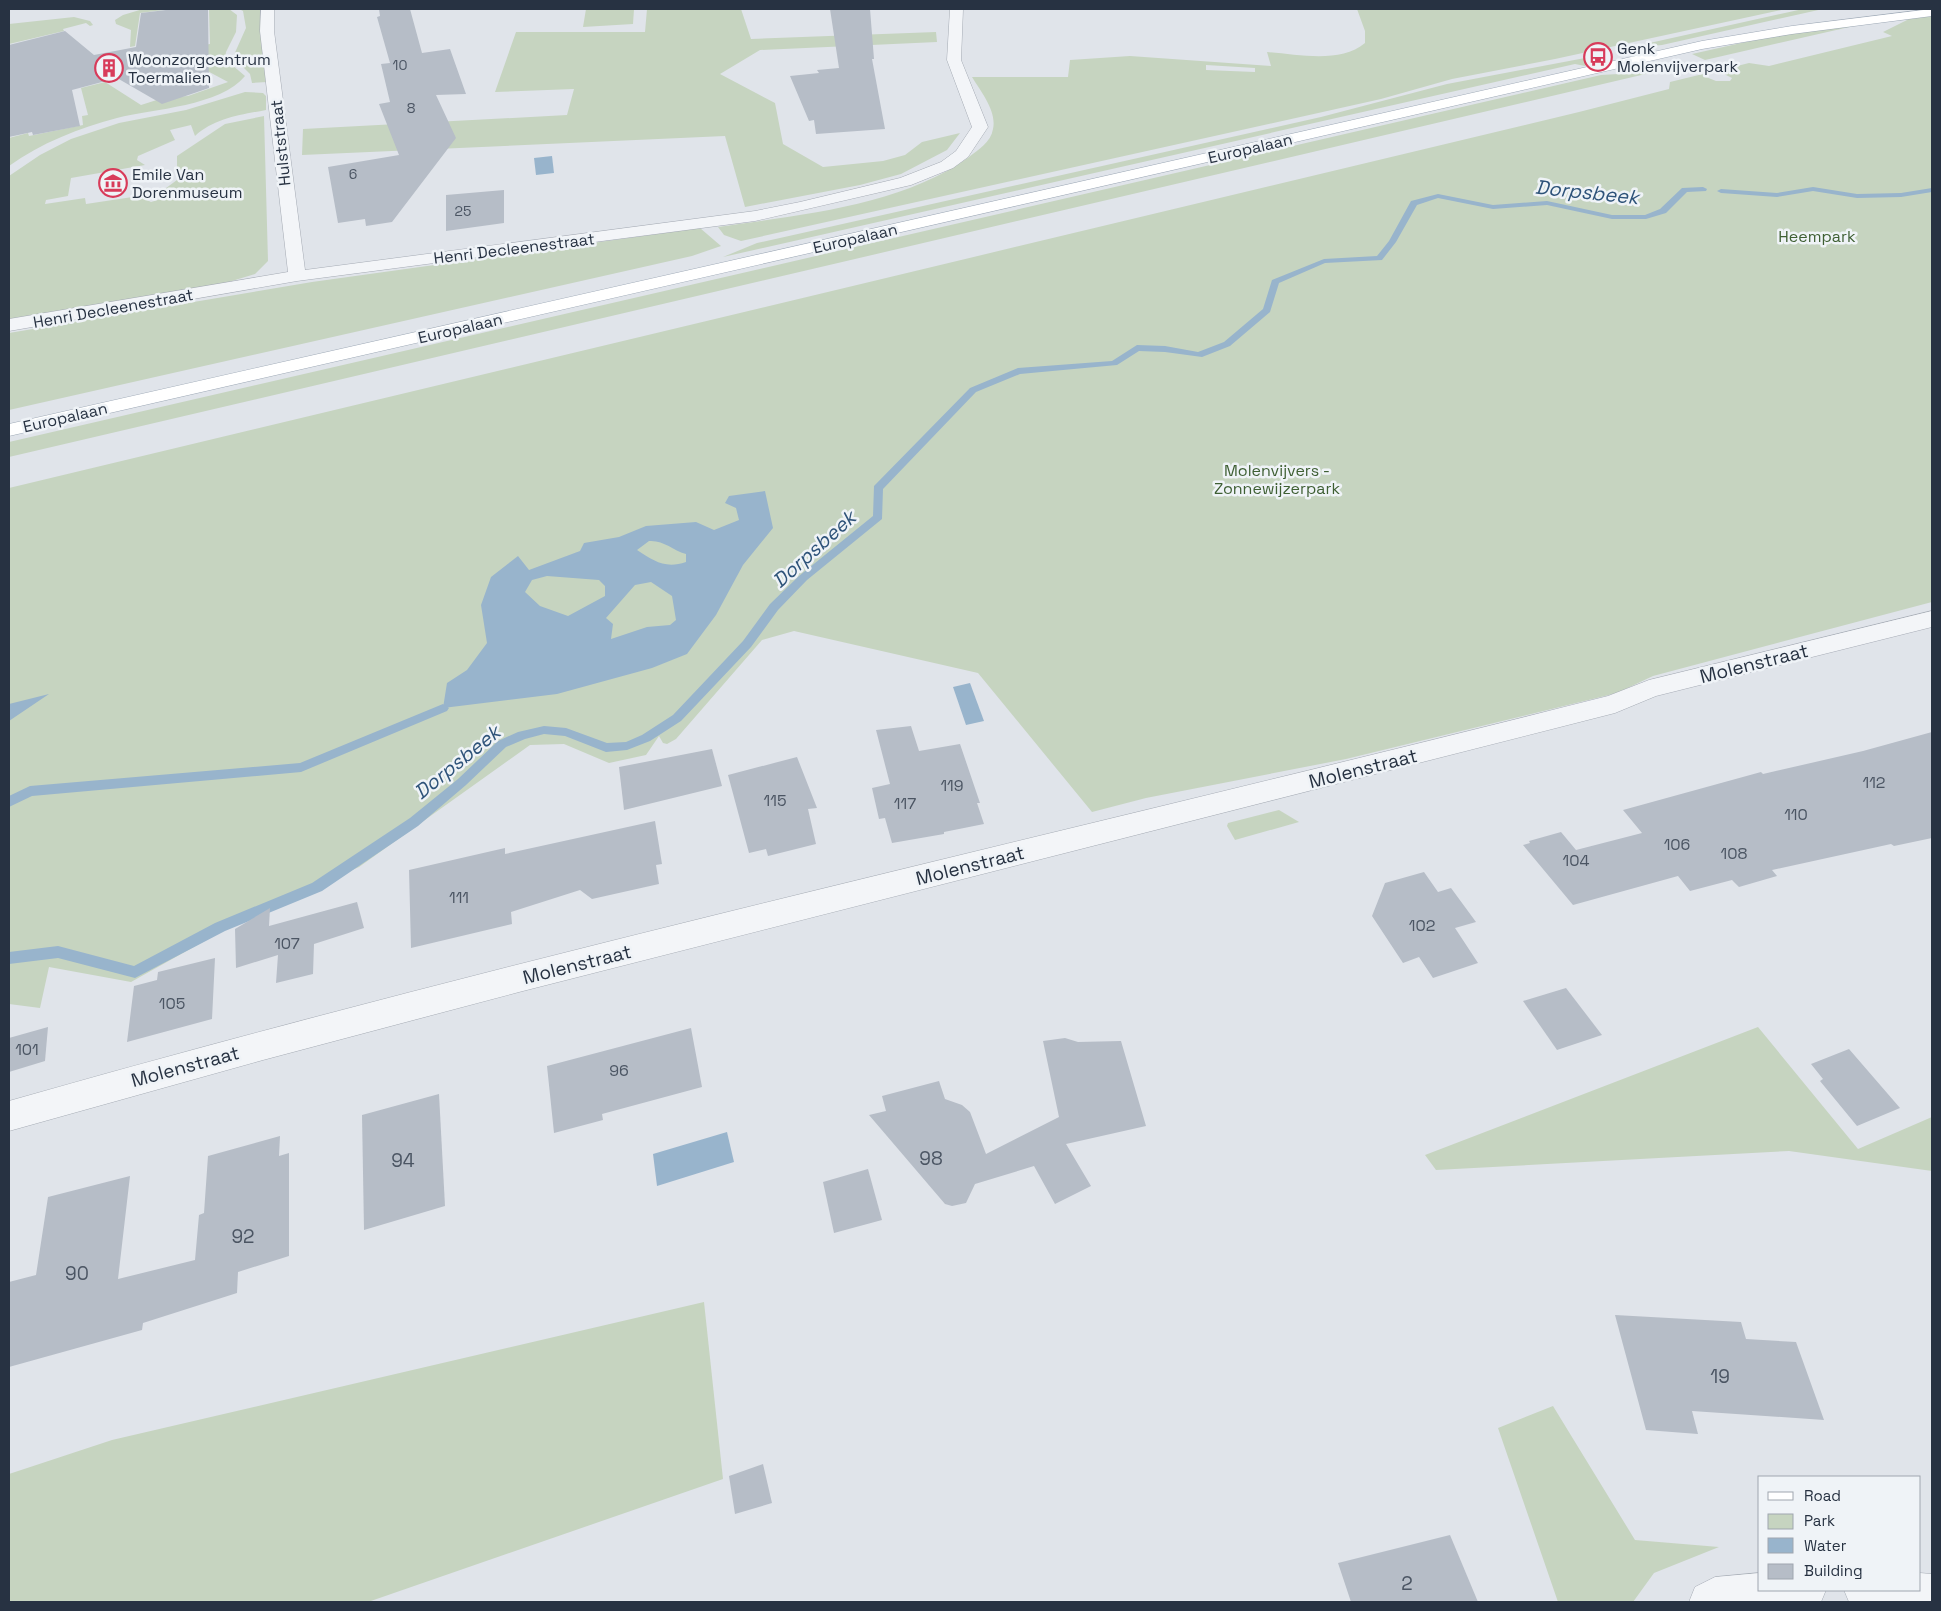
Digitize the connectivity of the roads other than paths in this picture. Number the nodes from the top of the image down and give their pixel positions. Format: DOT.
graph roads {
  1 [pos="267,9"];
  2 [pos="956,9"];
  3 [pos="1850,9"];
  4 [pos="1932,12"];
  5 [pos="1702,45"];
  6 [pos="297,276"];
  7 [pos="9,325"];
  8 [pos="9,430"];
  9 [pos="1932,619"];
  10 [pos="9,1116"];
  11 [pos="1794,1591"];
  12 [pos="1878,1591"];
  13 [pos="1932,1595"];
  14 [pos="1710,1602"];
  1 -- 6 [label="street, Hulststraat"];
  2 -- 6 [label="street, Henri Decleenestraat"];
  3 -- 5 [label="main road, Europalaan"];
  4 -- 5 [label="main road, Europalaan"];
  5 -- 8 [label="main road, Europalaan"];
  6 -- 7 [label="street, Henri Decleenestraat"];
  9 -- 10 [label="street, Molenstraat"];
  11 -- 14 [label="street"];
  12 -- 13 [label="street"];
}
